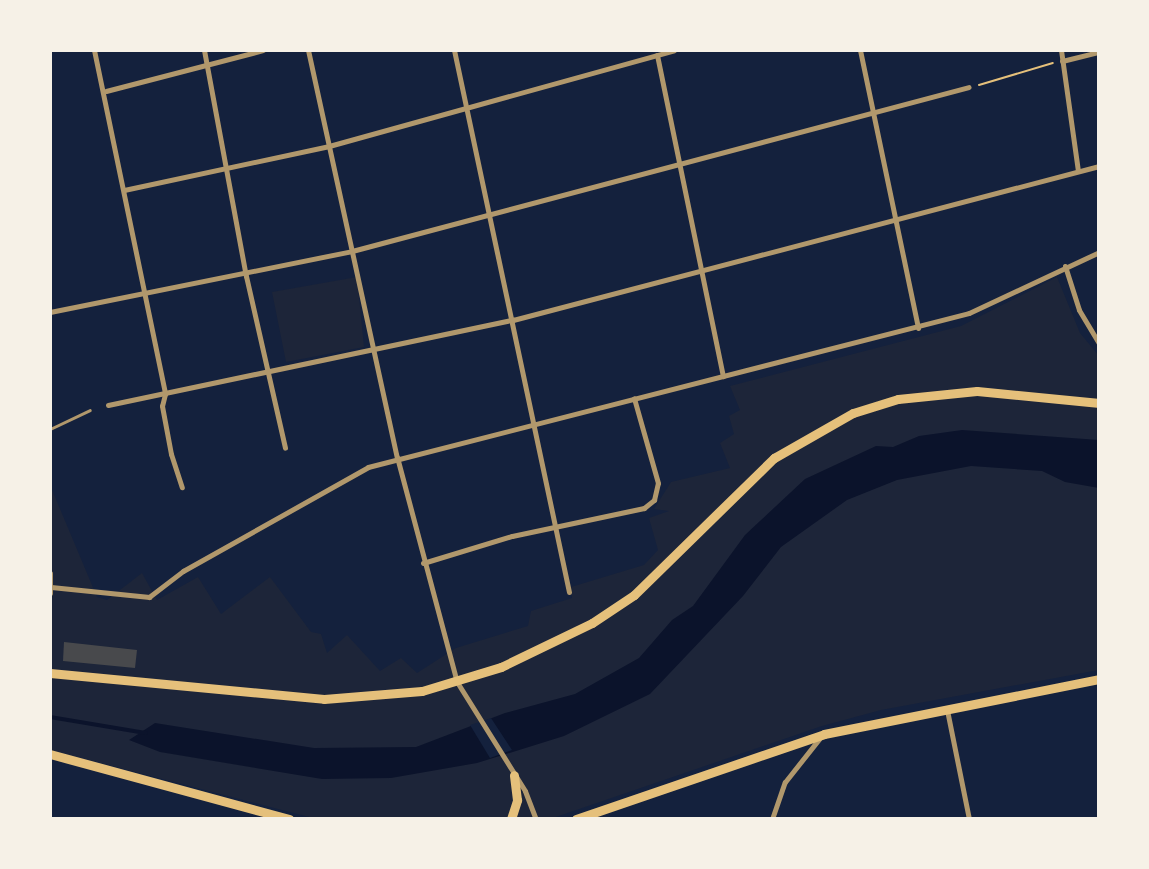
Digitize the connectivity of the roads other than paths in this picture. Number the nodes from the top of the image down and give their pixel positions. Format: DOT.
graph roads {
  1 [pos="94,50"];
  2 [pos="204,50"];
  3 [pos="263,50"];
  4 [pos="308,50"];
  5 [pos="454,50"];
  6 [pos="674,50"];
  7 [pos="860,50"];
  8 [pos="1061,50"];
  9 [pos="1099,52"];
  10 [pos="657,55"];
  11 [pos="1062,61"];
  12 [pos="207,65"];
  13 [pos="969,87"];
  14 [pos="106,91"];
  15 [pos="467,109"];
  16 [pos="872,114"];
  17 [pos="329,146"];
  18 [pos="679,163"];
  19 [pos="1099,166"];
  20 [pos="229,169"];
  21 [pos="1078,171"];
  22 [pos="124,190"];
  23 [pos="490,213"];
  24 [pos="892,219"];
  25 [pos="352,251"];
  26 [pos="1099,252"];
  27 [pos="1065,266"];
  28 [pos="704,270"];
  29 [pos="246,276"];
  30 [pos="143,297"];
  31 [pos="50,312"];
  32 [pos="513,320"];
  33 [pos="918,328"];
  34 [pos="1099,343"];
  35 [pos="374,353"];
  36 [pos="267,374"];
  37 [pos="723,376"];
  38 [pos="165,394"];
  39 [pos="634,398"];
  40 [pos="1099,403"];
  41 [pos="108,405"];
  42 [pos="90,410"];
  43 [pos="535,423"];
  44 [pos="50,429"];
  45 [pos="285,448"];
  46 [pos="397,457"];
  47 [pos="182,487"];
  48 [pos="556,526"];
  49 [pos="423,563"];
  50 [pos="50,573"];
  51 [pos="51,587"];
  52 [pos="569,592"];
  53 [pos="50,593"];
  54 [pos="50,673"];
  55 [pos="1099,679"];
  56 [pos="457,682"];
  57 [pos="947,707"];
  58 [pos="824,734"];
  59 [pos="50,754"];
  60 [pos="512,772"];
  61 [pos="284,818"];
  62 [pos="511,819"];
  63 [pos="536,819"];
  64 [pos="576,819"];
  65 [pos="772,819"];
  66 [pos="969,819"];
  1 -- 14 [label="street"];
  2 -- 12 [label="street"];
  3 -- 12 [label="street"];
  4 -- 17 [label="street"];
  5 -- 15 [label="street"];
  6 -- 10 [label="street"];
  7 -- 16 [label="street"];
  8 -- 11 [label="street"];
  9 -- 11 [label="street"];
  10 -- 15 [label="street"];
  10 -- 18 [label="street"];
  11 -- 21 [label="street"];
  12 -- 14 [label="street"];
  12 -- 20 [label="street"];
  13 -- 16 [label="street"];
  14 -- 22 [label="street"];
  15 -- 17 [label="street"];
  15 -- 23 [label="street"];
  16 -- 18 [label="street"];
  16 -- 24 [label="street"];
  17 -- 20 [label="street"];
  17 -- 25 [label="street"];
  18 -- 23 [label="street"];
  18 -- 28 [label="street"];
  19 -- 21 [label="street"];
  20 -- 22 [label="street"];
  20 -- 29 [label="street"];
  21 -- 24 [label="street"];
  22 -- 30 [label="street"];
  23 -- 25 [label="street"];
  23 -- 32 [label="street"];
  24 -- 28 [label="street"];
  24 -- 33 [label="street"];
  25 -- 29 [label="street"];
  25 -- 35 [label="street"];
  26 -- 27 [label="street"];
  27 -- 33 [label="street"];
  27 -- 34 [label="street"];
  28 -- 32 [label="street"];
  28 -- 37 [label="street"];
  29 -- 30 [label="street"];
  29 -- 36 [label="street"];
  30 -- 31 [label="street"];
  30 -- 38 [label="street"];
  32 -- 35 [label="street"];
  32 -- 43 [label="street"];
  33 -- 37 [label="street"];
  35 -- 36 [label="street"];
  35 -- 46 [label="street"];
  36 -- 38 [label="street"];
  36 -- 45 [label="street"];
  37 -- 39 [label="street"];
  38 -- 41 [label="street"];
  38 -- 47 [label="street"];
  39 -- 43 [label="street"];
  39 -- 48 [label="street"];
  40 -- 56 [label="highway"];
  42 -- 44 [label="lane"];
  43 -- 46 [label="street"];
  43 -- 48 [label="street"];
  46 -- 49 [label="street"];
  46 -- 51 [label="street"];
  48 -- 49 [label="street"];
  48 -- 52 [label="street"];
  49 -- 56 [label="street"];
  50 -- 51 [label="street"];
  51 -- 53 [label="street"];
  54 -- 56 [label="highway"];
  55 -- 57 [label="highway"];
  56 -- 60 [label="street"];
  57 -- 58 [label="highway"];
  57 -- 66 [label="street"];
  58 -- 64 [label="highway"];
  58 -- 65 [label="street"];
  59 -- 61 [label="highway"];
  60 -- 62 [label="highway"];
  60 -- 63 [label="street"];
}
